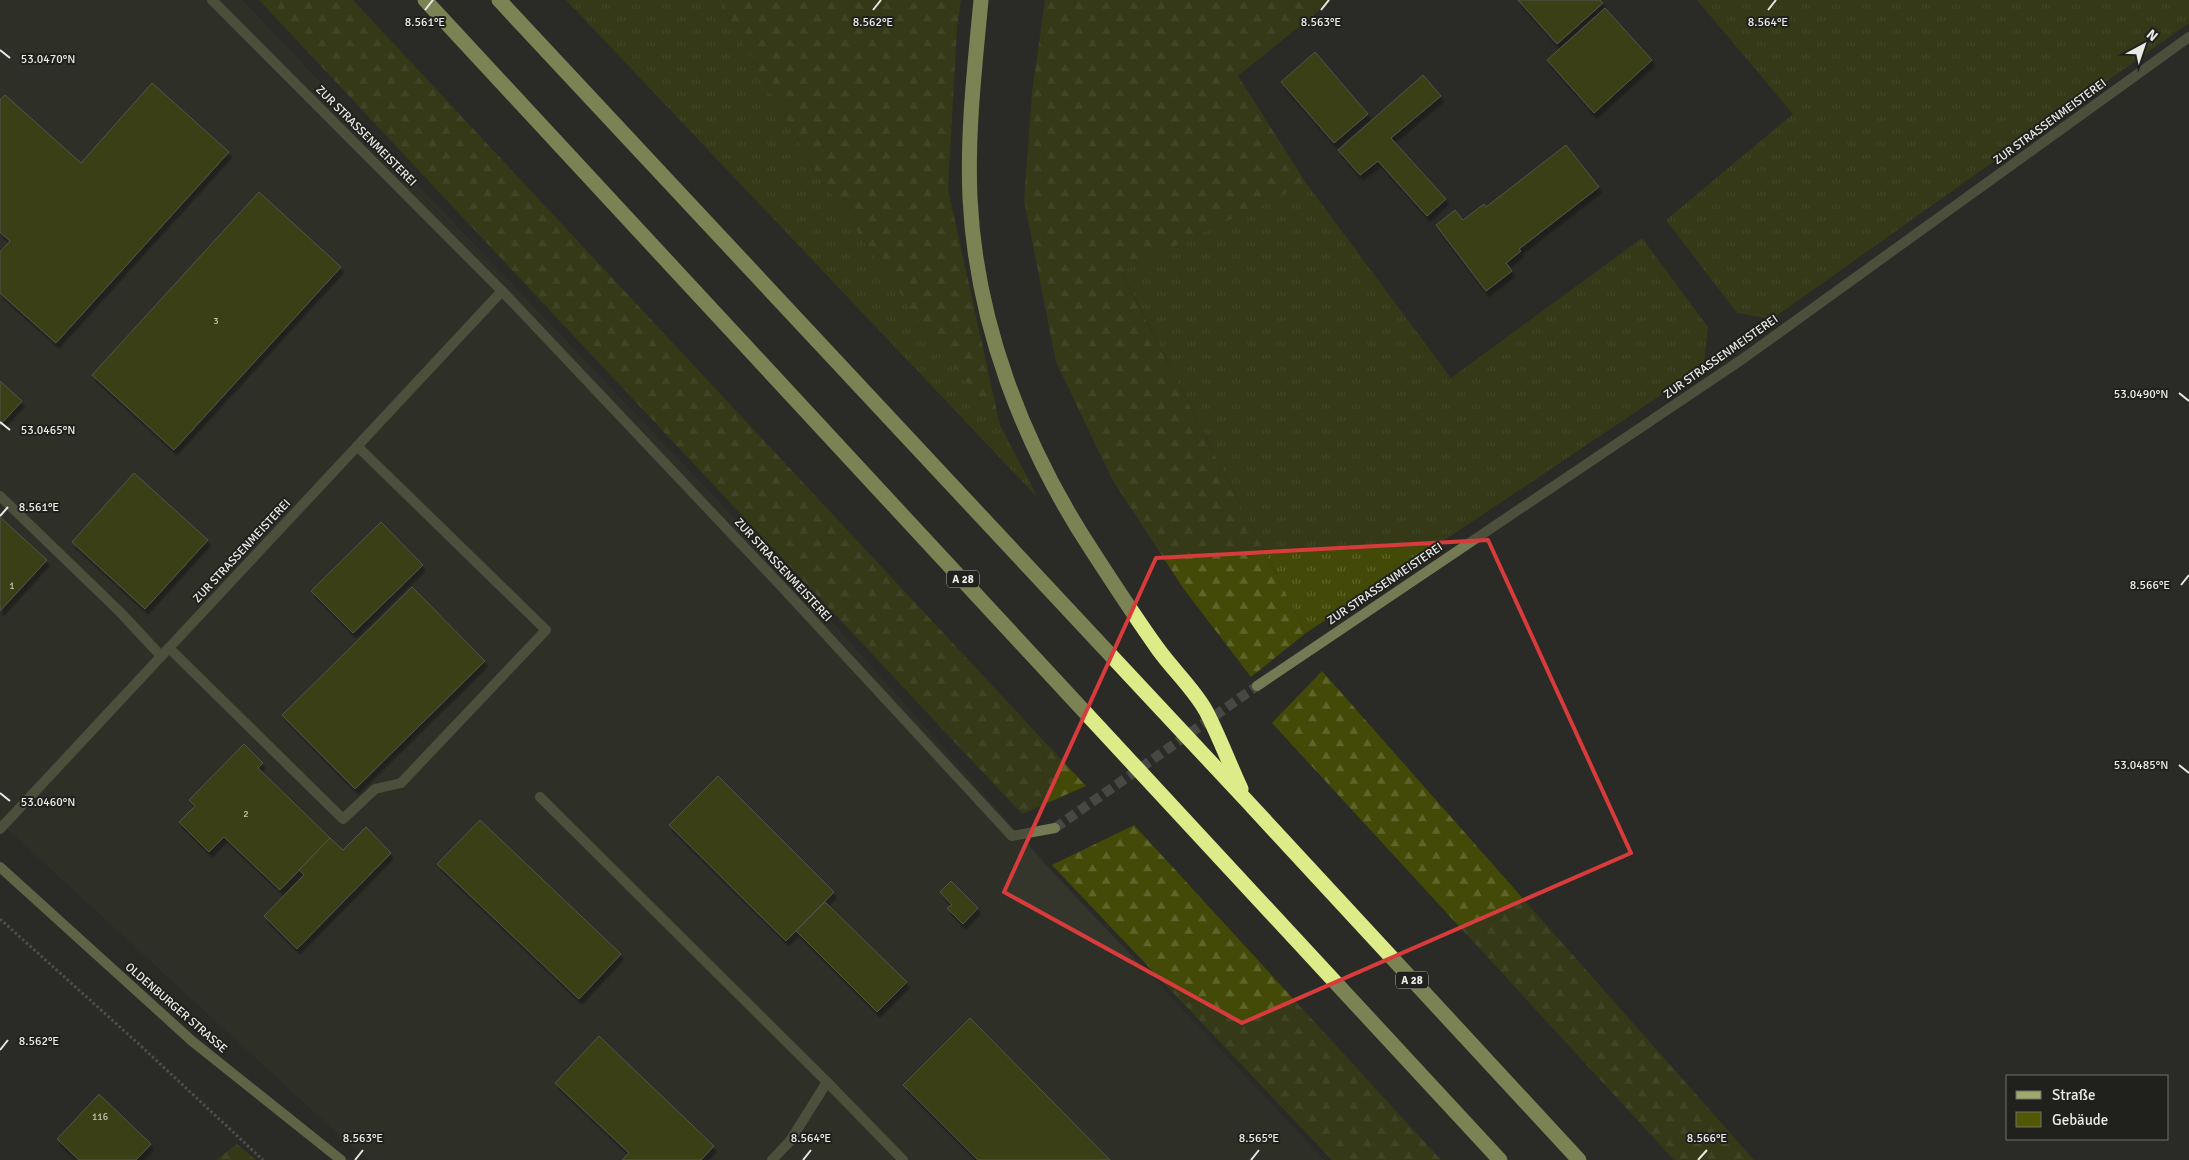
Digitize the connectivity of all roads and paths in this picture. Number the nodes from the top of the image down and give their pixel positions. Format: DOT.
graph roads {
  1 [pos="212,0"];
  2 [pos="425,0"];
  3 [pos="499,0"];
  4 [pos="981,0"];
  5 [pos="2189,37"];
  6 [pos="502,291"];
  7 [pos="357,446"];
  8 [pos="0,496"];
  9 [pos="169,648"];
  10 [pos="161,656"];
  11 [pos="1258,686"];
  12 [pos="540,797"];
  13 [pos="1246,800"];
  14 [pos="1055,828"];
  15 [pos="0,829"];
  16 [pos="0,867"];
  17 [pos="0,919"];
  18 [pos="828,1082"];
  19 [pos="263,1160"];
  20 [pos="341,1160"];
  21 [pos="772,1160"];
  22 [pos="903,1160"];
  23 [pos="1500,1160"];
  24 [pos="1579,1160"];
  1 -- 6 [label="street, ZUR STRASSENMEISTEREI"];
  2 -- 23 [label="highway, A 28"];
  3 -- 13 [label="highway, A 28"];
  4 -- 13 [label="highway"];
  5 -- 11 [label="street, ZUR STRASSENMEISTEREI"];
  6 -- 7 [label="street, ZUR STRASSENMEISTEREI"];
  6 -- 14 [label="street, ZUR STRASSENMEISTEREI"];
  7 -- 9 [label="street, ZUR STRASSENMEISTEREI"];
  7 -- 9 [label="street"];
  8 -- 10 [label="street"];
  9 -- 10 [label="street, ZUR STRASSENMEISTEREI"];
  10 -- 15 [label="street, ZUR STRASSENMEISTEREI"];
  12 -- 18 [label="street"];
  13 -- 24 [label="highway, A 28"];
  16 -- 20 [label="main road, OLDENBURGER STRASSE"];
  17 -- 19 [label="path"];
  18 -- 21 [label="street"];
  18 -- 22 [label="street"];
}
